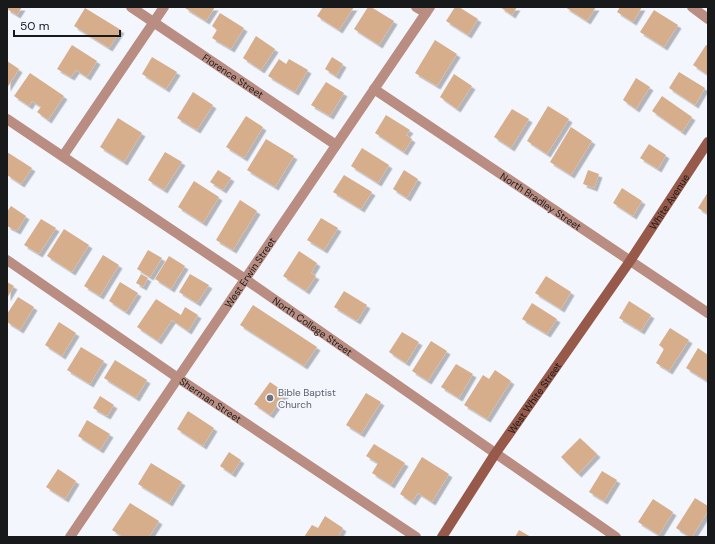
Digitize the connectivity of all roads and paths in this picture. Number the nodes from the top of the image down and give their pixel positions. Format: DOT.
graph roads {
  1 [pos="131,7"];
  2 [pos="164,7"];
  3 [pos="416,7"];
  4 [pos="692,7"];
  5 [pos="428,10"];
  6 [pos="708,18"];
  7 [pos="153,22"];
  8 [pos="374,89"];
  9 [pos="7,119"];
  10 [pos="708,142"];
  11 [pos="336,145"];
  12 [pos="63,156"];
  13 [pos="7,260"];
  14 [pos="630,261"];
  15 [pos="245,279"];
  16 [pos="708,313"];
  17 [pos="178,378"];
  18 [pos="495,454"];
  19 [pos="70,537"];
  20 [pos="416,537"];
  21 [pos="442,537"];
  22 [pos="616,537"];
  1 -- 7 [label="street, Florence Street"];
  2 -- 7 [label="street"];
  3 -- 5 [label="street"];
  4 -- 6 [label="street"];
  5 -- 8 [label="street, West Erwin Street"];
  7 -- 11 [label="street, Florence Street"];
  7 -- 12 [label="street"];
  8 -- 11 [label="street, West Erwin Street"];
  8 -- 14 [label="street, North Bradley Street"];
  9 -- 12 [label="street, North College Street"];
  10 -- 14 [label="street, White Avenue"];
  11 -- 15 [label="street, West Erwin Street"];
  12 -- 15 [label="street, North College Street"];
  13 -- 17 [label="street, Sherman Street"];
  14 -- 16 [label="street, North Bradley Street"];
  14 -- 18 [label="street, West White Street"];
  15 -- 17 [label="street, West Erwin Street"];
  15 -- 18 [label="street, North College Street"];
  17 -- 19 [label="street, West Erwin Street"];
  17 -- 20 [label="street, Sherman Street"];
  18 -- 21 [label="street, West White Street"];
  18 -- 22 [label="street, North College Street"];
}
